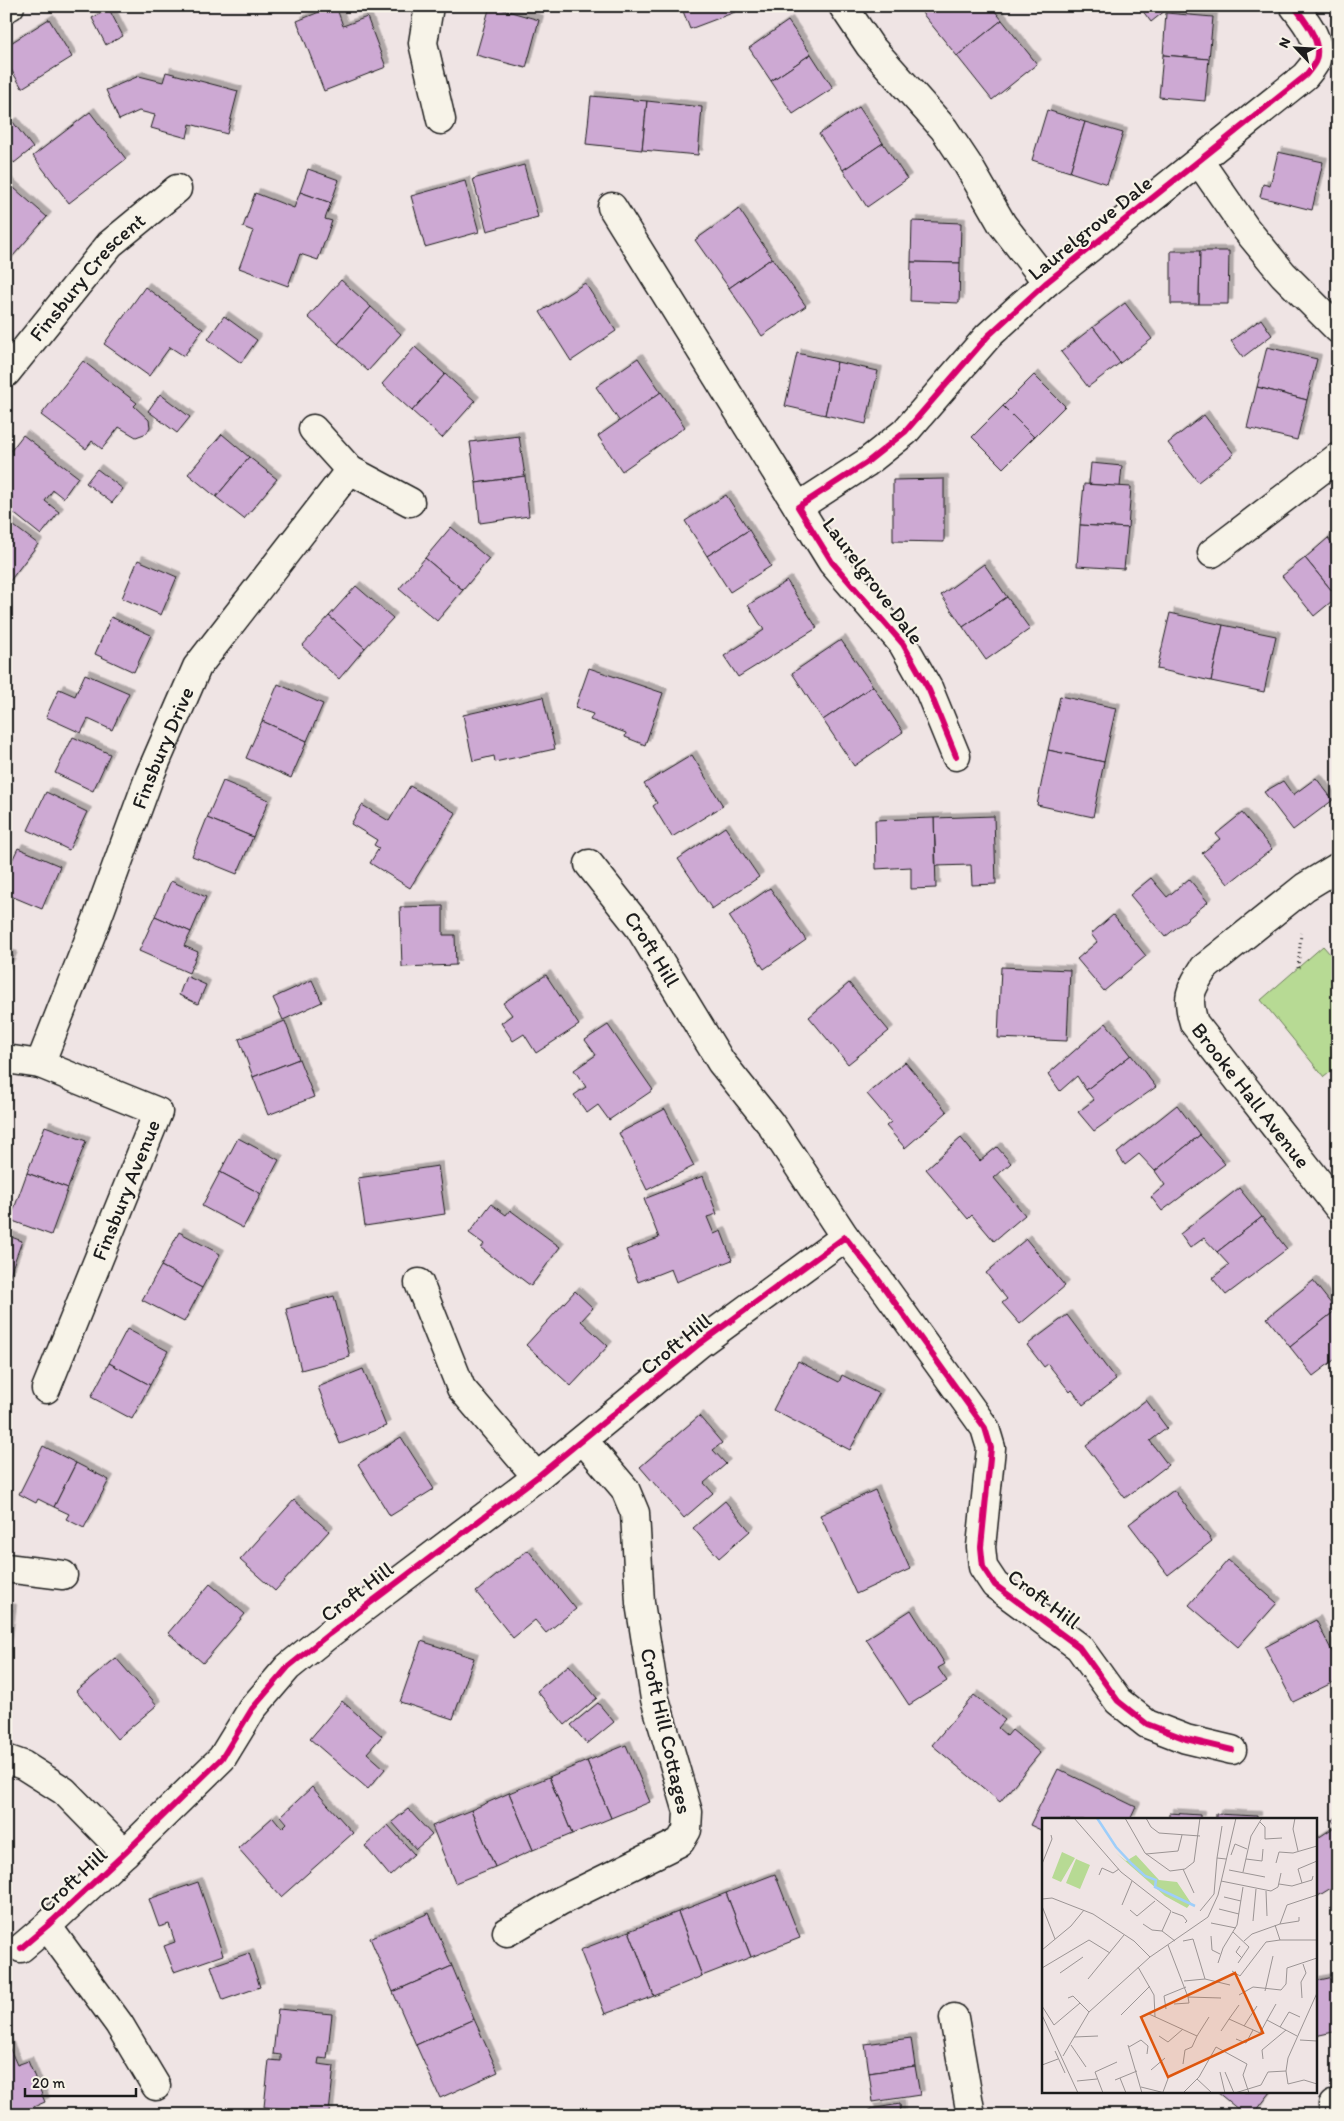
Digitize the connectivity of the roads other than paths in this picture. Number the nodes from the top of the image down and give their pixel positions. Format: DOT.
graph roads {
  1 [pos="10,6"];
  2 [pos="429,6"];
  3 [pos="843,6"];
  4 [pos="1294,6"];
  5 [pos="6,8"];
  6 [pos="441,120"];
  7 [pos="1200,160"];
  8 [pos="177,189"];
  9 [pos="612,207"];
  10 [pos="1047,282"];
  11 [pos="1338,329"];
  12 [pos="6,373"];
  13 [pos="312,429"];
  14 [pos="1338,457"];
  15 [pos="350,470"];
  16 [pos="410,502"];
  17 [pos="798,507"];
  18 [pos="1212,553"];
  19 [pos="956,756"];
  20 [pos="589,864"];
  21 [pos="1338,866"];
  22 [pos="6,1058"];
  23 [pos="40,1064"];
  24 [pos="1338,1206"];
  25 [pos="845,1237"];
  26 [pos="419,1283"];
  27 [pos="46,1389"];
  28 [pos="584,1441"];
  29 [pos="537,1477"];
  30 [pos="6,1568"];
  31 [pos="63,1575"];
  32 [pos="1232,1750"];
  33 [pos="6,1759"];
  34 [pos="125,1853"];
  35 [pos="47,1926"];
  36 [pos="507,1932"];
  37 [pos="21,1948"];
  38 [pos="954,2018"];
  39 [pos="156,2086"];
  40 [pos="972,2115"];
  1 -- 5 [label="street"];
  2 -- 6 [label="street"];
  3 -- 10 [label="street, Laurelgrove Dale"];
  4 -- 7 [label="street, Laurelgrove Dale"];
  7 -- 10 [label="street, Laurelgrove Dale"];
  7 -- 11 [label="street"];
  8 -- 12 [label="street, Finsbury Crescent"];
  9 -- 17 [label="street, Laurelgrove Dale"];
  10 -- 17 [label="street, Laurelgrove Dale"];
  13 -- 15 [label="street"];
  14 -- 18 [label="street"];
  15 -- 16 [label="street"];
  15 -- 23 [label="street, Finsbury Drive"];
  17 -- 19 [label="street, Laurelgrove Dale"];
  20 -- 25 [label="street, Croft Hill"];
  21 -- 24 [label="street, Brooke Hall Avenue"];
  22 -- 23 [label="street, Finsbury Avenue"];
  23 -- 27 [label="street, Finsbury Avenue"];
  25 -- 28 [label="street, Croft Hill"];
  25 -- 32 [label="street, Croft Hill"];
  26 -- 29 [label="street"];
  28 -- 29 [label="street, Croft Hill"];
  28 -- 36 [label="street, Croft Hill Cottages"];
  29 -- 34 [label="street, Croft Hill"];
  30 -- 31 [label="street"];
  33 -- 34 [label="street, Croft Hill"];
  34 -- 35 [label="street, Croft Hill"];
  35 -- 37 [label="street, Croft Hill"];
  35 -- 39 [label="street, Croft Hill"];
  38 -- 40 [label="street"];
}
